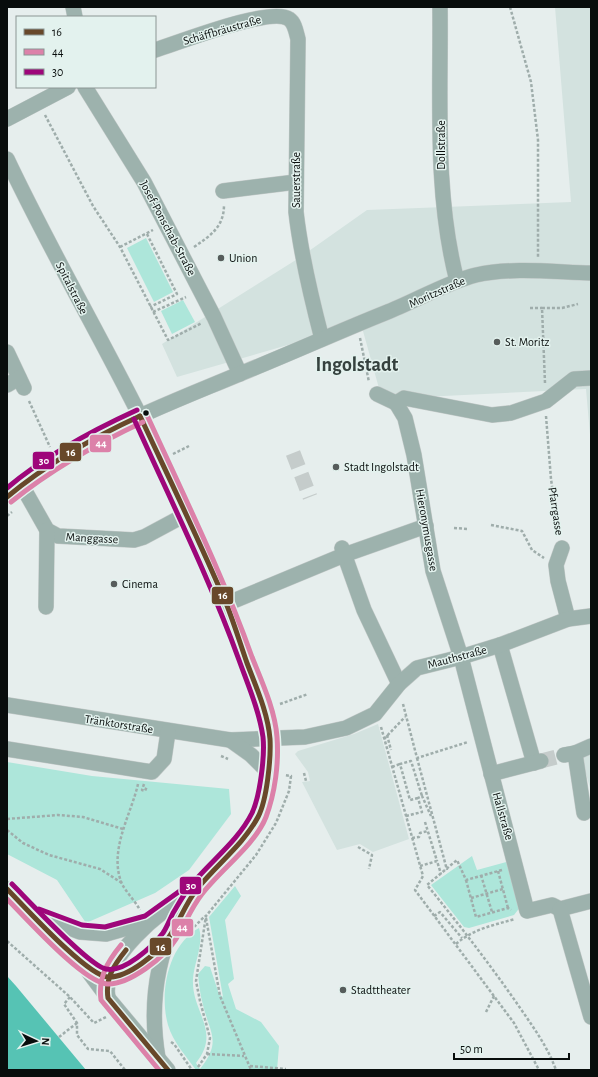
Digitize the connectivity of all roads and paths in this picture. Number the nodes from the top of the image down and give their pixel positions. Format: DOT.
graph roads {
  1 [pos="440,7"];
  2 [pos="510,7"];
  3 [pos="290,19"];
  4 [pos="156,50"];
  5 [pos="66,88"];
  6 [pos="86,88"];
  7 [pos="38,102"];
  8 [pos="7,119"];
  9 [pos="7,159"];
  10 [pos="296,182"];
  11 [pos="223,191"];
  12 [pos="165,222"];
  13 [pos="147,234"];
  14 [pos="120,247"];
  15 [pos="182,255"];
  16 [pos="170,266"];
  17 [pos="165,268"];
  18 [pos="538,271"];
  19 [pos="591,273"];
  20 [pos="457,282"];
  21 [pos="177,294"];
  22 [pos="578,304"];
  23 [pos="150,307"];
  24 [pos="530,308"];
  25 [pos="542,308"];
  26 [pos="153,312"];
  27 [pos="214,317"];
  28 [pos="357,324"];
  29 [pos="322,339"];
  30 [pos="7,352"];
  31 [pos="376,368"];
  32 [pos="366,369"];
  33 [pos="240,374"];
  34 [pos="591,378"];
  35 [pos="17,384"];
  36 [pos="377,394"];
  37 [pos="546,401"];
  38 [pos="396,403"];
  39 [pos="140,416"];
  40 [pos="189,446"];
  41 [pos="184,449"];
  42 [pos="56,460"];
  43 [pos="21,484"];
  44 [pos="7,497"];
  45 [pos="185,514"];
  46 [pos="426,524"];
  47 [pos="491,525"];
  48 [pos="454,528"];
  49 [pos="468,529"];
  50 [pos="47,530"];
  51 [pos="562,548"];
  52 [pos="532,550"];
  53 [pos="344,555"];
  54 [pos="226,604"];
  55 [pos="46,607"];
  56 [pos="591,616"];
  57 [pos="568,619"];
  58 [pos="500,645"];
  59 [pos="463,657"];
  60 [pos="398,684"];
  61 [pos="308,694"];
  62 [pos="280,704"];
  63 [pos="7,705"];
  64 [pos="405,716"];
  65 [pos="406,721"];
  66 [pos="382,731"];
  67 [pos="168,732"];
  68 [pos="387,735"];
  69 [pos="270,737"];
  70 [pos="384,738"];
  71 [pos="482,738"];
  72 [pos="230,740"];
  73 [pos="591,746"];
  74 [pos="7,749"];
  75 [pos="391,750"];
  76 [pos="417,758"];
  77 [pos="400,764"];
  78 [pos="392,767"];
  79 [pos="269,773"];
  80 [pos="304,773"];
  81 [pos="491,774"];
  82 [pos="291,776"];
  83 [pos="144,780"];
  84 [pos="306,781"];
  85 [pos="422,796"];
  86 [pos="418,798"];
  87 [pos="584,813"];
  88 [pos="406,816"];
  89 [pos="431,818"];
  90 [pos="7,819"];
  91 [pos="426,822"];
  92 [pos="123,829"];
  93 [pos="7,830"];
  94 [pos="428,831"];
  95 [pos="412,838"];
  96 [pos="358,847"];
  97 [pos="437,861"];
  98 [pos="420,866"];
  99 [pos="516,866"];
  100 [pos="369,869"];
  101 [pos="447,870"];
  102 [pos="498,871"];
  103 [pos="441,874"];
  104 [pos="481,875"];
  105 [pos="466,880"];
  106 [pos="122,883"];
  107 [pos="7,889"];
  108 [pos="197,889"];
  109 [pos="503,889"];
  110 [pos="487,894"];
  111 [pos="471,898"];
  112 [pos="591,901"];
  113 [pos="508,908"];
  114 [pos="560,909"];
  115 [pos="492,912"];
  116 [pos="32,913"];
  117 [pos="523,914"];
  118 [pos="206,916"];
  119 [pos="434,916"];
  120 [pos="148,922"];
  121 [pos="467,935"];
  122 [pos="168,937"];
  123 [pos="462,938"];
  124 [pos="7,941"];
  125 [pos="456,944"];
  126 [pos="82,963"];
  127 [pos="108,977"];
  128 [pos="494,995"];
  129 [pos="70,997"];
  130 [pos="108,998"];
  131 [pos="486,1012"];
  132 [pos="591,1017"];
  133 [pos="77,1023"];
  134 [pos="94,1023"];
  135 [pos="154,1034"];
  136 [pos="59,1037"];
  137 [pos="207,1054"];
  138 [pos="245,1056"];
  139 [pos="158,1058"];
  140 [pos="249,1066"];
  141 [pos="198,1067"];
  142 [pos="286,1069"];
  143 [pos="125,1070"];
  144 [pos="168,1070"];
  145 [pos="192,1070"];
  146 [pos="251,1070"];
  147 [pos="539,1070"];
  148 [pos="556,1070"];
  1 -- 20 [label="street, Dollstraße"];
  2 -- 18 [label="path"];
  3 -- 4 [label="street, Schäffbräustraße"];
  3 -- 10 [label="street, Sauerstraße"];
  5 -- 7 [label="street"];
  6 -- 12 [label="street, Josef-Ponschab-Straße"];
  7 -- 8 [label="street"];
  7 -- 14 [label="path"];
  9 -- 39 [label="street, Spitalstraße"];
  10 -- 11 [label="street"];
  10 -- 29 [label="street, Sauerstraße"];
  11 -- 15 [label="path"];
  12 -- 13 [label="path"];
  12 -- 15 [label="street, Josef-Ponschab-Straße"];
  13 -- 14 [label="path"];
  13 -- 17 [label="path"];
  14 -- 23 [label="path"];
  15 -- 27 [label="street, Josef-Ponschab-Straße"];
  16 -- 17 [label="path"];
  17 -- 21 [label="path"];
  18 -- 19 [label="street, Moritzstraße"];
  18 -- 20 [label="street, Moritzstraße"];
  20 -- 28 [label="street, Moritzstraße"];
  21 -- 23 [label="path"];
  21 -- 26 [label="path"];
  22 -- 25 [label="path"];
  23 -- 26 [label="path"];
  24 -- 25 [label="path"];
  25 -- 37 [label="path, Pfarrgasse"];
  26 -- 27 [label="path"];
  27 -- 33 [label="street, Josef-Ponschab-Straße"];
  28 -- 29 [label="street, Moritzstraße"];
  28 -- 32 [label="path"];
  29 -- 33 [label="street, Moritzstraße"];
  30 -- 35 [label="street"];
  31 -- 32 [label="path"];
  32 -- 36 [label="path"];
  33 -- 39 [label="street, Moritzstraße"];
  34 -- 37 [label="street"];
  35 -- 42 [label="path"];
  36 -- 38 [label="street"];
  37 -- 38 [label="street"];
  37 -- 51 [label="path, Pfarrgasse"];
  38 -- 46 [label="street, Hieronymusgasse"];
  39 -- 42 [label="street, Moritzstraße"];
  39 -- 45 [label="street, Spitalstraße"];
  40 -- 41 [label="path"];
  42 -- 43 [label="street, Moritzstraße"];
  43 -- 44 [label="street, Moritzstraße"];
  43 -- 50 [label="street"];
  45 -- 50 [label="street, Manggasse"];
  45 -- 54 [label="street, Spitalstraße"];
  46 -- 53 [label="street"];
  46 -- 59 [label="street, Hieronymusgasse"];
  47 -- 52 [label="path"];
  48 -- 49 [label="path"];
  50 -- 55 [label="street"];
  51 -- 57 [label="street, Pfarrgasse"];
  53 -- 54 [label="street"];
  53 -- 60 [label="street"];
  54 -- 69 [label="street, Spitalstraße"];
  56 -- 57 [label="street, Mauthstraße"];
  57 -- 58 [label="street, Mauthstraße"];
  58 -- 59 [label="street, Mauthstraße"];
  58 -- 81 [label="street"];
  59 -- 60 [label="street, Mauthstraße"];
  59 -- 71 [label="street, Hallstraße"];
  60 -- 69 [label="street, Mauthstraße"];
  61 -- 62 [label="path"];
  63 -- 67 [label="street, Tränktorstraße"];
  64 -- 68 [label="path"];
  65 -- 76 [label="path"];
  66 -- 70 [label="path"];
  67 -- 72 [label="street, Tränktorstraße"];
  67 -- 83 [label="street"];
  68 -- 70 [label="path"];
  68 -- 75 [label="path"];
  69 -- 72 [label="street, Tränktorstraße"];
  69 -- 79 [label="street, Spitalstraße"];
  70 -- 78 [label="path"];
  71 -- 76 [label="path"];
  71 -- 81 [label="street, Hallstraße"];
  72 -- 79 [label="street, Tränktorstraße"];
  73 -- 87 [label="street"];
  74 -- 83 [label="street"];
  76 -- 89 [label="path"];
  77 -- 78 [label="path"];
  77 -- 85 [label="path"];
  77 -- 86 [label="path"];
  78 -- 88 [label="path"];
  79 -- 108 [label="street, Spitalstraße"];
  80 -- 84 [label="path"];
  81 -- 99 [label="street, Hallstraße"];
  82 -- 118 [label="path"];
  83 -- 92 [label="path"];
  85 -- 86 [label="path"];
  85 -- 89 [label="path"];
  86 -- 88 [label="path"];
  88 -- 95 [label="path"];
  89 -- 101 [label="path"];
  90 -- 92 [label="path"];
  91 -- 94 [label="path"];
  92 -- 106 [label="path"];
  93 -- 106 [label="path"];
  94 -- 95 [label="path"];
  94 -- 97 [label="path"];
  95 -- 98 [label="path"];
  96 -- 100 [label="path"];
  97 -- 98 [label="path"];
  97 -- 103 [label="path"];
  98 -- 119 [label="path"];
  99 -- 102 [label="path"];
  99 -- 117 [label="street, Hallstraße"];
  101 -- 103 [label="path"];
  101 -- 105 [label="path"];
  102 -- 104 [label="path"];
  102 -- 109 [label="path"];
  103 -- 121 [label="path"];
  104 -- 105 [label="path"];
  104 -- 110 [label="path"];
  105 -- 111 [label="path"];
  106 -- 120 [label="path"];
  107 -- 116 [label="street"];
  108 -- 120 [label="street"];
  108 -- 122 [label="street"];
  109 -- 110 [label="path"];
  109 -- 113 [label="path"];
  110 -- 111 [label="path"];
  110 -- 115 [label="path"];
  111 -- 115 [label="path"];
  112 -- 114 [label="street"];
  113 -- 115 [label="path"];
  113 -- 117 [label="path"];
  114 -- 117 [label="street"];
  114 -- 132 [label="street"];
  116 -- 120 [label="street"];
  116 -- 126 [label="street"];
  117 -- 121 [label="path"];
  118 -- 137 [label="path"];
  118 -- 138 [label="path"];
  119 -- 123 [label="path"];
  119 -- 125 [label="path"];
  120 -- 127 [label="street"];
  121 -- 123 [label="path"];
  121 -- 148 [label="path"];
  122 -- 127 [label="street"];
  122 -- 135 [label="street"];
  123 -- 125 [label="path"];
  124 -- 129 [label="path"];
  125 -- 128 [label="path"];
  126 -- 127 [label="street"];
  126 -- 130 [label="street"];
  127 -- 130 [label="street"];
  128 -- 131 [label="path"];
  128 -- 147 [label="path"];
  129 -- 133 [label="path"];
  129 -- 134 [label="path"];
  130 -- 139 [label="street"];
  133 -- 136 [label="path"];
  133 -- 143 [label="path"];
  135 -- 139 [label="street"];
  135 -- 145 [label="path"];
  137 -- 138 [label="path"];
  137 -- 141 [label="path"];
  138 -- 140 [label="path"];
  139 -- 144 [label="street"];
  140 -- 142 [label="path"];
  140 -- 146 [label="path"];
}
